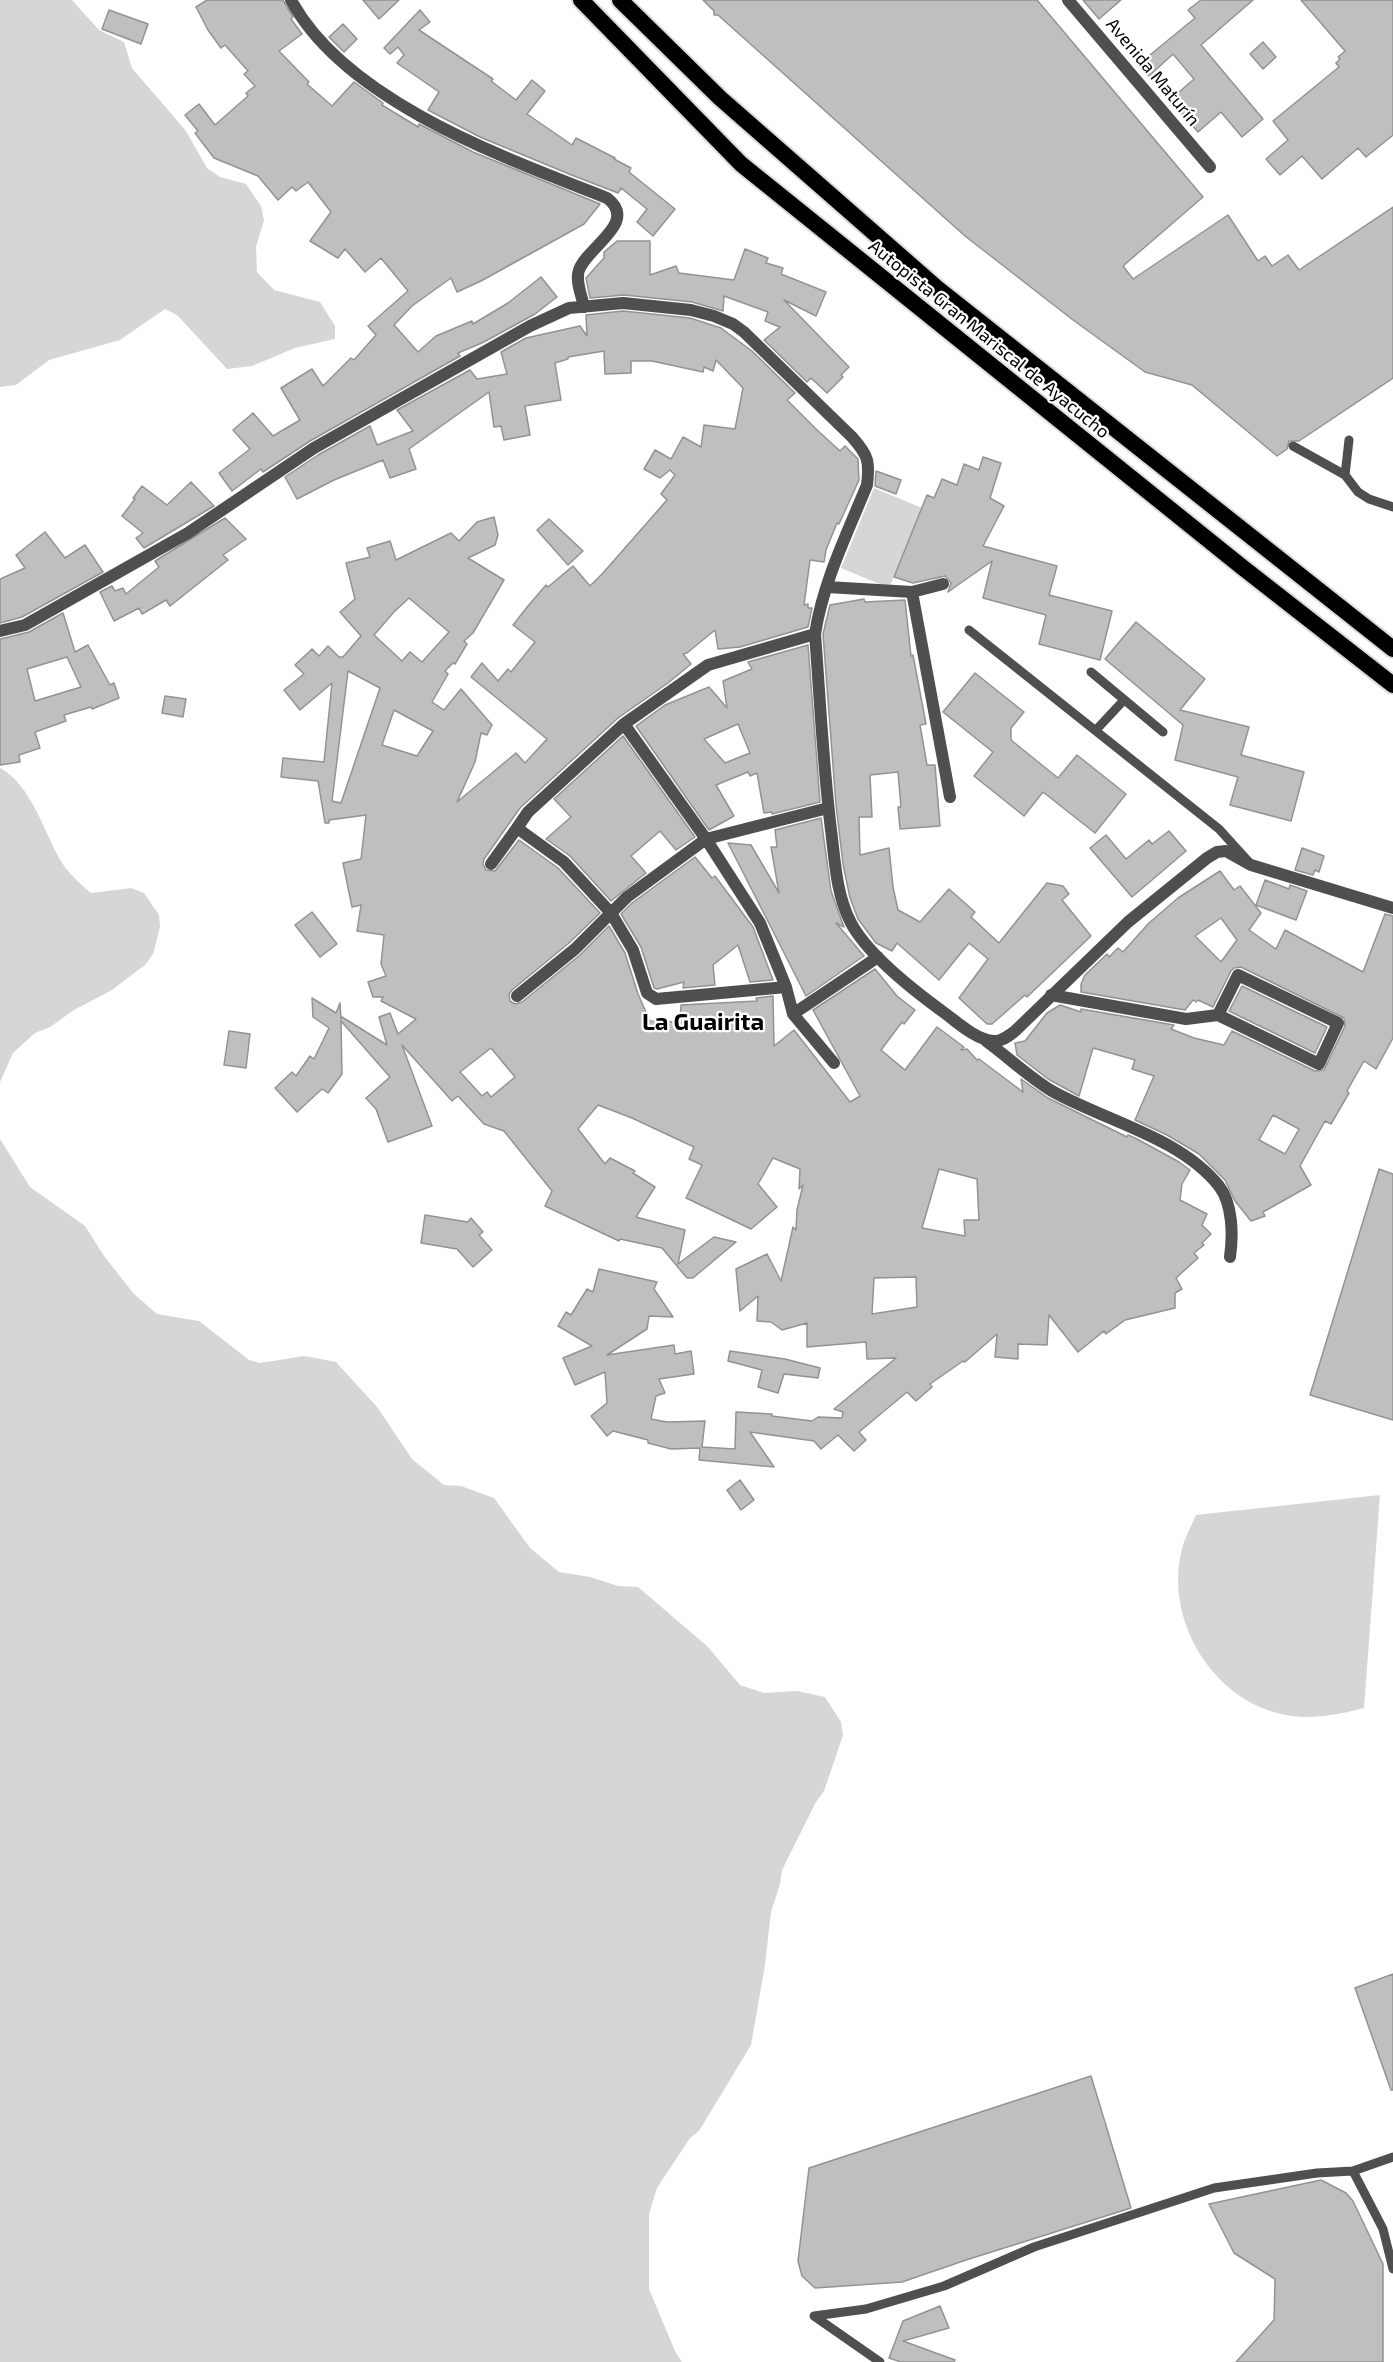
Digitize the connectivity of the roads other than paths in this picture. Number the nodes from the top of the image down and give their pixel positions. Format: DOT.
graph roads {
  1 [pos="291,0"];
  2 [pos="581,0"];
  3 [pos="620,0"];
  4 [pos="1068,0"];
  5 [pos="1210,167"];
  6 [pos="584,307"];
  7 [pos="1348,440"];
  8 [pos="1293,446"];
  9 [pos="1345,475"];
  10 [pos="1393,507"];
  11 [pos="943,584"];
  12 [pos="827,587"];
  13 [pos="912,592"];
  14 [pos="969,630"];
  15 [pos="0,631"];
  16 [pos="815,634"];
  17 [pos="1393,649"];
  18 [pos="1091,672"];
  19 [pos="1393,685"];
  20 [pos="1124,700"];
  21 [pos="624,724"];
  22 [pos="1096,730"];
  23 [pos="1163,732"];
  24 [pos="950,797"];
  25 [pos="828,808"];
  26 [pos="517,828"];
  27 [pos="705,838"];
  28 [pos="492,864"];
  29 [pos="1251,865"];
  30 [pos="1393,908"];
  31 [pos="611,913"];
  32 [pos="878,957"];
  33 [pos="786,987"];
  34 [pos="1051,995"];
  35 [pos="517,996"];
  36 [pos="793,1014"];
  37 [pos="1218,1015"];
  38 [pos="982,1037"];
  39 [pos="834,1063"];
  40 [pos="1230,1257"];
  41 [pos="1393,2157"];
  42 [pos="1353,2171"];
  43 [pos="1393,2270"];
  44 [pos="880,2362"];
  1 -- 6 [label="street"];
  2 -- 19 [label="highway, Autopista Gran Mariscal de Ayacucho"];
  3 -- 17 [label="highway, Autopista Gran Mariscal de Ayacucho"];
  4 -- 5 [label="street, Avenida Maturín"];
  6 -- 12 [label="street"];
  6 -- 15 [label="street"];
  7 -- 9 [label="lane"];
  8 -- 9 [label="lane"];
  9 -- 10 [label="lane"];
  11 -- 13 [label="street"];
  12 -- 13 [label="street"];
  12 -- 16 [label="street"];
  13 -- 24 [label="street"];
  14 -- 22 [label="lane"];
  16 -- 21 [label="street"];
  16 -- 25 [label="street"];
  18 -- 20 [label="lane"];
  20 -- 22 [label="lane"];
  20 -- 23 [label="lane"];
  21 -- 26 [label="street"];
  21 -- 27 [label="street"];
  22 -- 29 [label="lane"];
  25 -- 27 [label="street"];
  25 -- 32 [label="street"];
  26 -- 28 [label="street"];
  26 -- 31 [label="street"];
  27 -- 31 [label="street"];
  27 -- 33 [label="street"];
  29 -- 30 [label="street"];
  29 -- 34 [label="street"];
  31 -- 33 [label="street"];
  31 -- 35 [label="street"];
  32 -- 36 [label="street"];
  32 -- 38 [label="street"];
  33 -- 36 [label="street"];
  34 -- 37 [label="street"];
  34 -- 38 [label="street"];
  36 -- 39 [label="street"];
  37 -- 37 [label="street"];
  38 -- 40 [label="street"];
  41 -- 42 [label="lane"];
  42 -- 43 [label="lane"];
  42 -- 44 [label="lane"];
}
